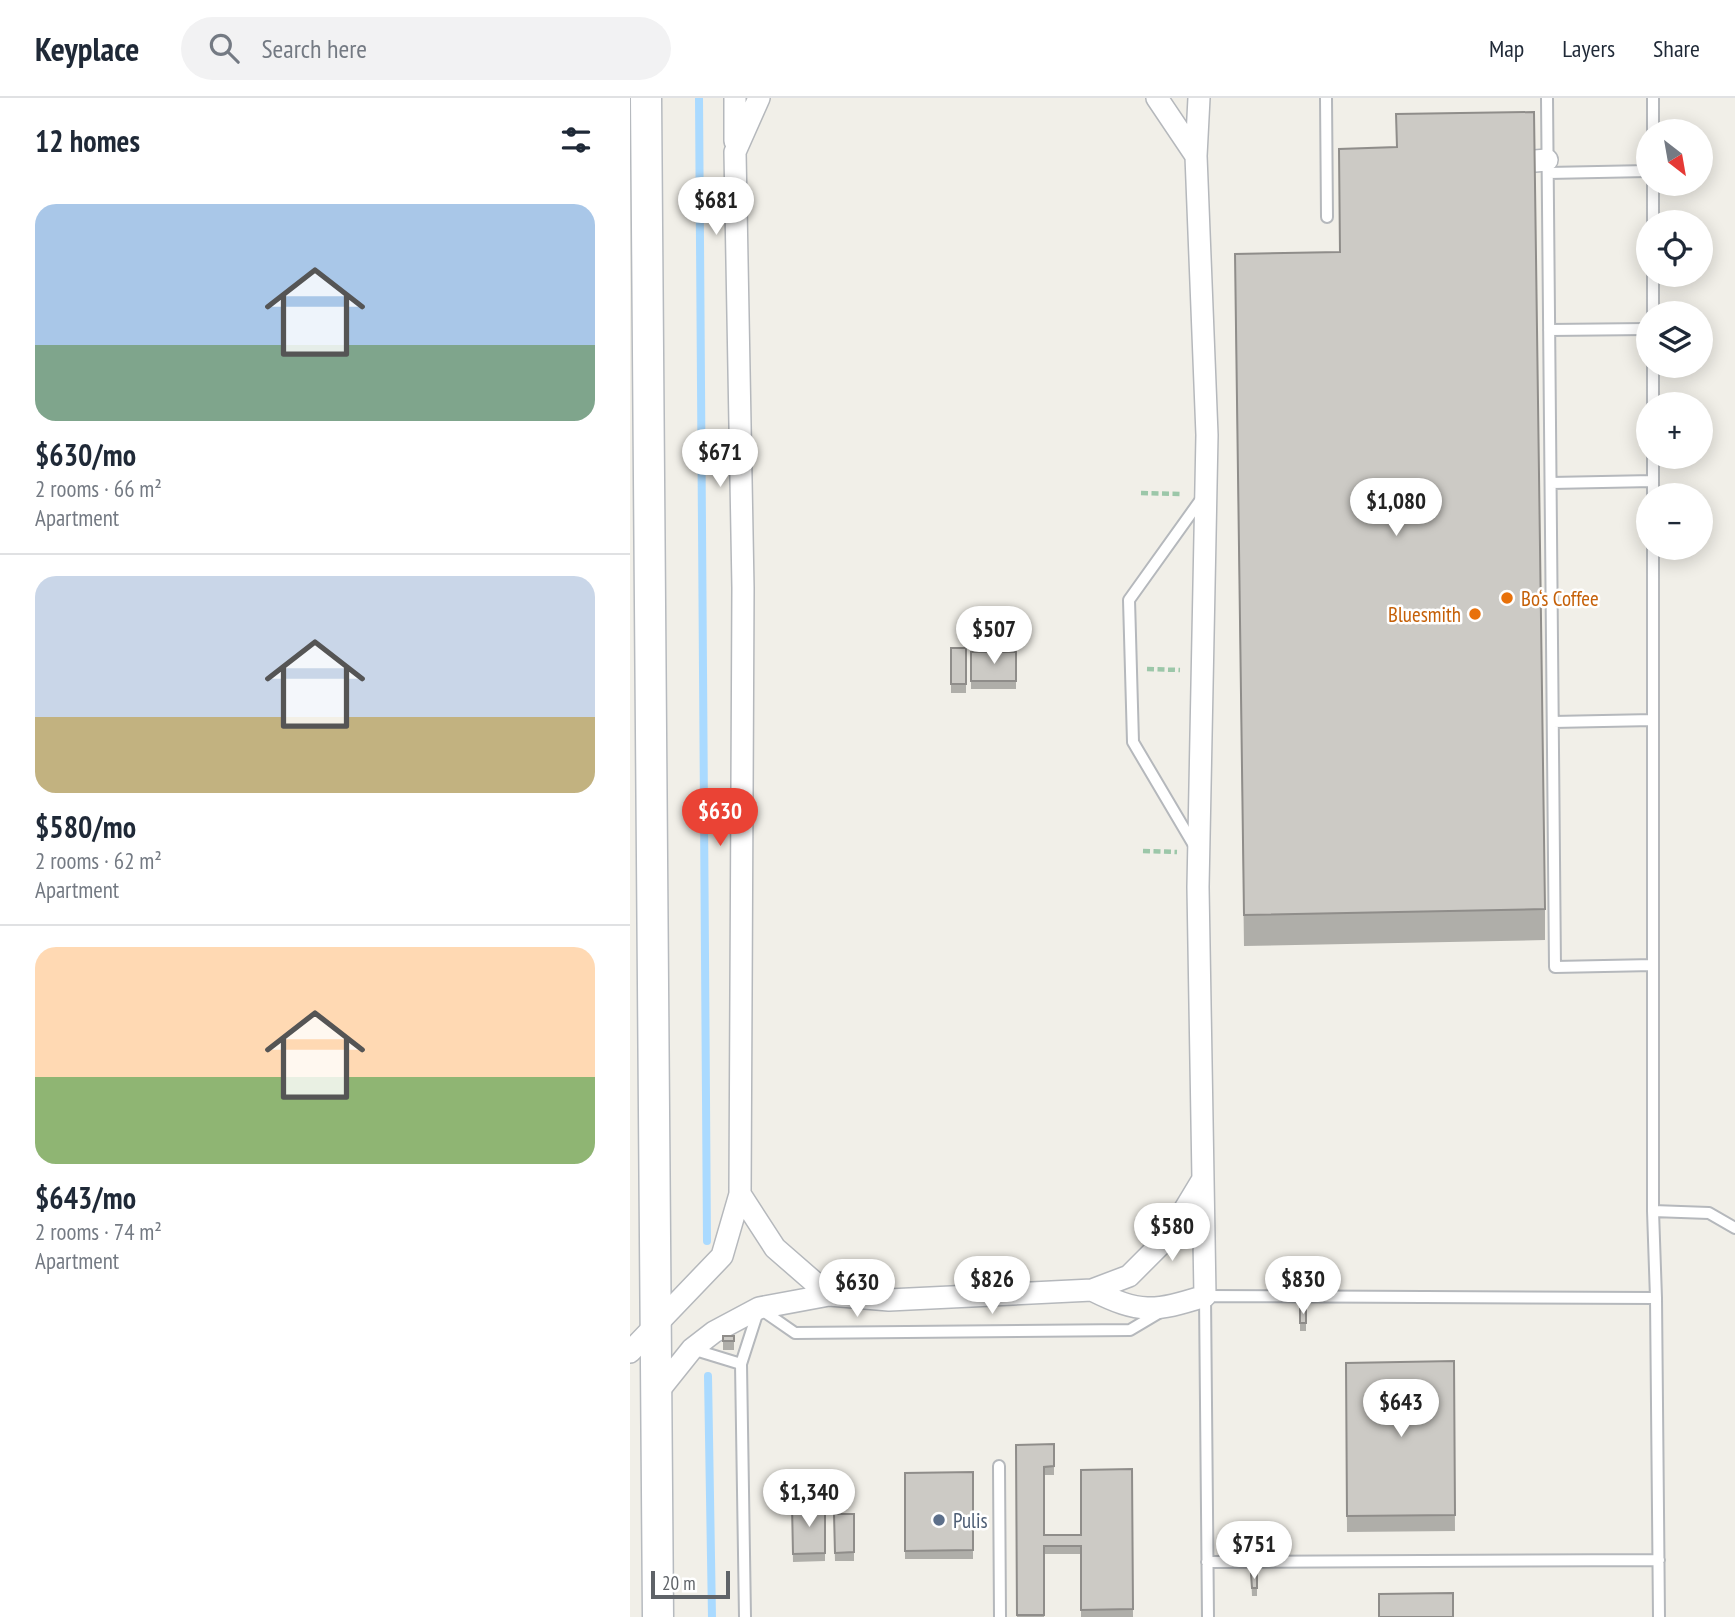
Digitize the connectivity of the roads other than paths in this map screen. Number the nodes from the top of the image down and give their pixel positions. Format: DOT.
graph roads {
  1 [pos="646,98"];
  2 [pos="735,98"];
  3 [pos="759,98"];
  4 [pos="1157,98"];
  5 [pos="1199,98"];
  6 [pos="1326,98"];
  7 [pos="1547,98"];
  8 [pos="1653,98"];
  9 [pos="1653,119"];
  10 [pos="735,152"];
  11 [pos="1196,156"];
  12 [pos="1543,165"];
  13 [pos="1636,170"];
  14 [pos="1327,217"];
  15 [pos="1636,329"];
  16 [pos="1549,330"];
  17 [pos="1653,469"];
  18 [pos="1653,481"];
  19 [pos="1551,483"];
  20 [pos="1205,494"];
  21 [pos="1653,560"];
  22 [pos="1653,720"];
  23 [pos="1553,722"];
  24 [pos="1198,852"];
  25 [pos="1653,965"];
  26 [pos="1203,1179"];
  27 [pos="740,1194"];
  28 [pos="1653,1211"];
  29 [pos="1735,1228"];
  30 [pos="1092,1290"];
  31 [pos="829,1295"];
  32 [pos="1205,1296"];
  33 [pos="1656,1297"];
  34 [pos="759,1308"];
  35 [pos="1168,1308"];
  36 [pos="655,1329"];
  37 [pos="692,1349"];
  38 [pos="630,1352"];
  39 [pos="741,1364"];
  40 [pos="656,1394"];
  41 [pos="999,1466"];
  42 [pos="1659,1560"];
  43 [pos="1207,1562"];
  44 [pos="658,1617"];
  45 [pos="745,1617"];
  46 [pos="1000,1617"];
  47 [pos="1208,1617"];
  48 [pos="1659,1617"];
  1 -- 36 [label="street"];
  2 -- 10 [label="street"];
  3 -- 10 [label="street"];
  4 -- 11 [label="street"];
  5 -- 11 [label="street"];
  6 -- 14 [label="lane"];
  7 -- 12 [label="lane"];
  8 -- 9 [label="lane"];
  10 -- 27 [label="street"];
  11 -- 20 [label="street"];
  12 -- 13 [label="lane"];
  12 -- 16 [label="lane"];
  15 -- 16 [label="lane"];
  16 -- 19 [label="lane"];
  17 -- 18 [label="lane"];
  18 -- 19 [label="lane"];
  19 -- 23 [label="lane"];
  20 -- 24 [label="street"];
  20 -- 24 [label="lane"];
  21 -- 22 [label="lane"];
  22 -- 23 [label="lane"];
  22 -- 25 [label="lane"];
  23 -- 25 [label="lane"];
  24 -- 26 [label="street"];
  25 -- 28 [label="lane"];
  26 -- 30 [label="street"];
  26 -- 32 [label="street"];
  27 -- 31 [label="street"];
  27 -- 36 [label="street"];
  28 -- 29 [label="lane"];
  28 -- 33 [label="lane"];
  30 -- 31 [label="street"];
  30 -- 35 [label="street"];
  31 -- 34 [label="street"];
  32 -- 33 [label="lane"];
  32 -- 35 [label="street"];
  32 -- 43 [label="lane"];
  33 -- 42 [label="lane"];
  34 -- 35 [label="lane"];
  34 -- 37 [label="street"];
  34 -- 39 [label="lane"];
  36 -- 38 [label="street"];
  36 -- 40 [label="street"];
  37 -- 39 [label="lane"];
  37 -- 40 [label="street"];
  39 -- 45 [label="lane"];
  40 -- 44 [label="street"];
  41 -- 46 [label="lane"];
  42 -- 43 [label="lane"];
  42 -- 48 [label="lane"];
  43 -- 47 [label="lane"];
}
